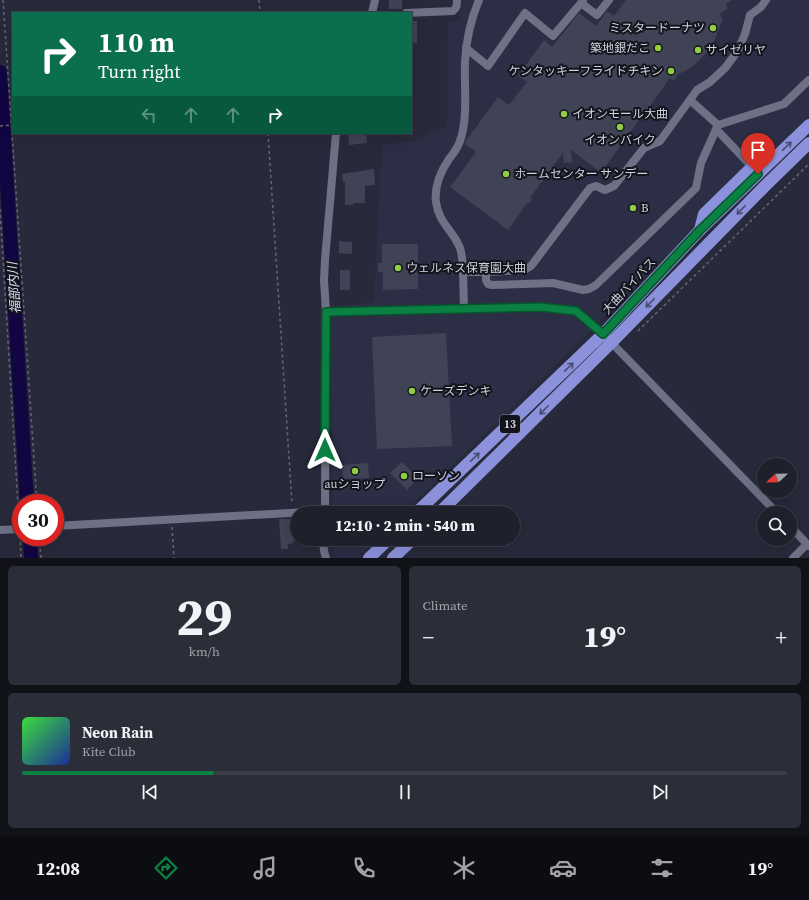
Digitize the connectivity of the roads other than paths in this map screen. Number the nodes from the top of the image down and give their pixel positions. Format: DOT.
graph roads {
  1 [pos="375,0"];
  2 [pos="457,0"];
  3 [pos="479,0"];
  4 [pos="609,0"];
  5 [pos="766,0"];
  6 [pos="582,1"];
  7 [pos="372,12"];
  8 [pos="412,13"];
  9 [pos="466,48"];
  10 [pos="809,80"];
  11 [pos="690,100"];
  12 [pos="809,125"];
  13 [pos="716,130"];
  14 [pos="336,134"];
  15 [pos="809,143"];
  16 [pos="753,172"];
  17 [pos="464,272"];
  18 [pos="486,272"];
  19 [pos="464,309"];
  20 [pos="326,312"];
  21 [pos="607,339"];
  22 [pos="325,506"];
  23 [pos="424,506"];
  24 [pos="446,506"];
  25 [pos="770,506"];
  26 [pos="290,512"];
  27 [pos="64,526"];
  28 [pos="12,529"];
  29 [pos="0,530"];
  30 [pos="797,533"];
  31 [pos="808,545"];
  32 [pos="324,546"];
  33 [pos="382,546"];
  34 [pos="406,546"];
  35 [pos="323,557"];
  36 [pos="369,558"];
  37 [pos="393,558"];
  38 [pos="793,558"];
  1 -- 7 [label="street"];
  2 -- 8 [label="street"];
  3 -- 9 [label="street"];
  4 -- 6 [label="street"];
  5 -- 11 [label="street"];
  6 -- 9 [label="street"];
  9 -- 17 [label="street"];
  10 -- 13 [label="street"];
  11 -- 13 [label="street"];
  11 -- 18 [label="street"];
  16 -- 12 [label="highway, 大曲バイパス / 13, one-way"];
  13 -- 16 [label="street"];
  13 -- 18 [label="street"];
  14 -- 20 [label="street"];
  15 -- 21 [label="highway, 大曲バイパス / 13, one-way"];
  16 -- 21 [label="highway, 大曲バイパス / 13"];
  17 -- 18 [label="street"];
  17 -- 19 [label="street"];
  19 -- 20 [label="street"];
  19 -- 21 [label="street"];
  20 -- 22 [label="street"];
  23 -- 21 [label="highway, 大曲バイパス / 13, one-way"];
  21 -- 24 [label="highway, 大曲バイパス / 13, one-way"];
  21 -- 25 [label="street"];
  26 -- 27 [label="street"];
  28 -- 29 [label="street"];
  30 -- 31 [label="street"];
  31 -- 38 [label="street"];
  32 -- 35 [label="street"];
  33 -- 36 [label="highway"];
  34 -- 37 [label="highway"];
}
